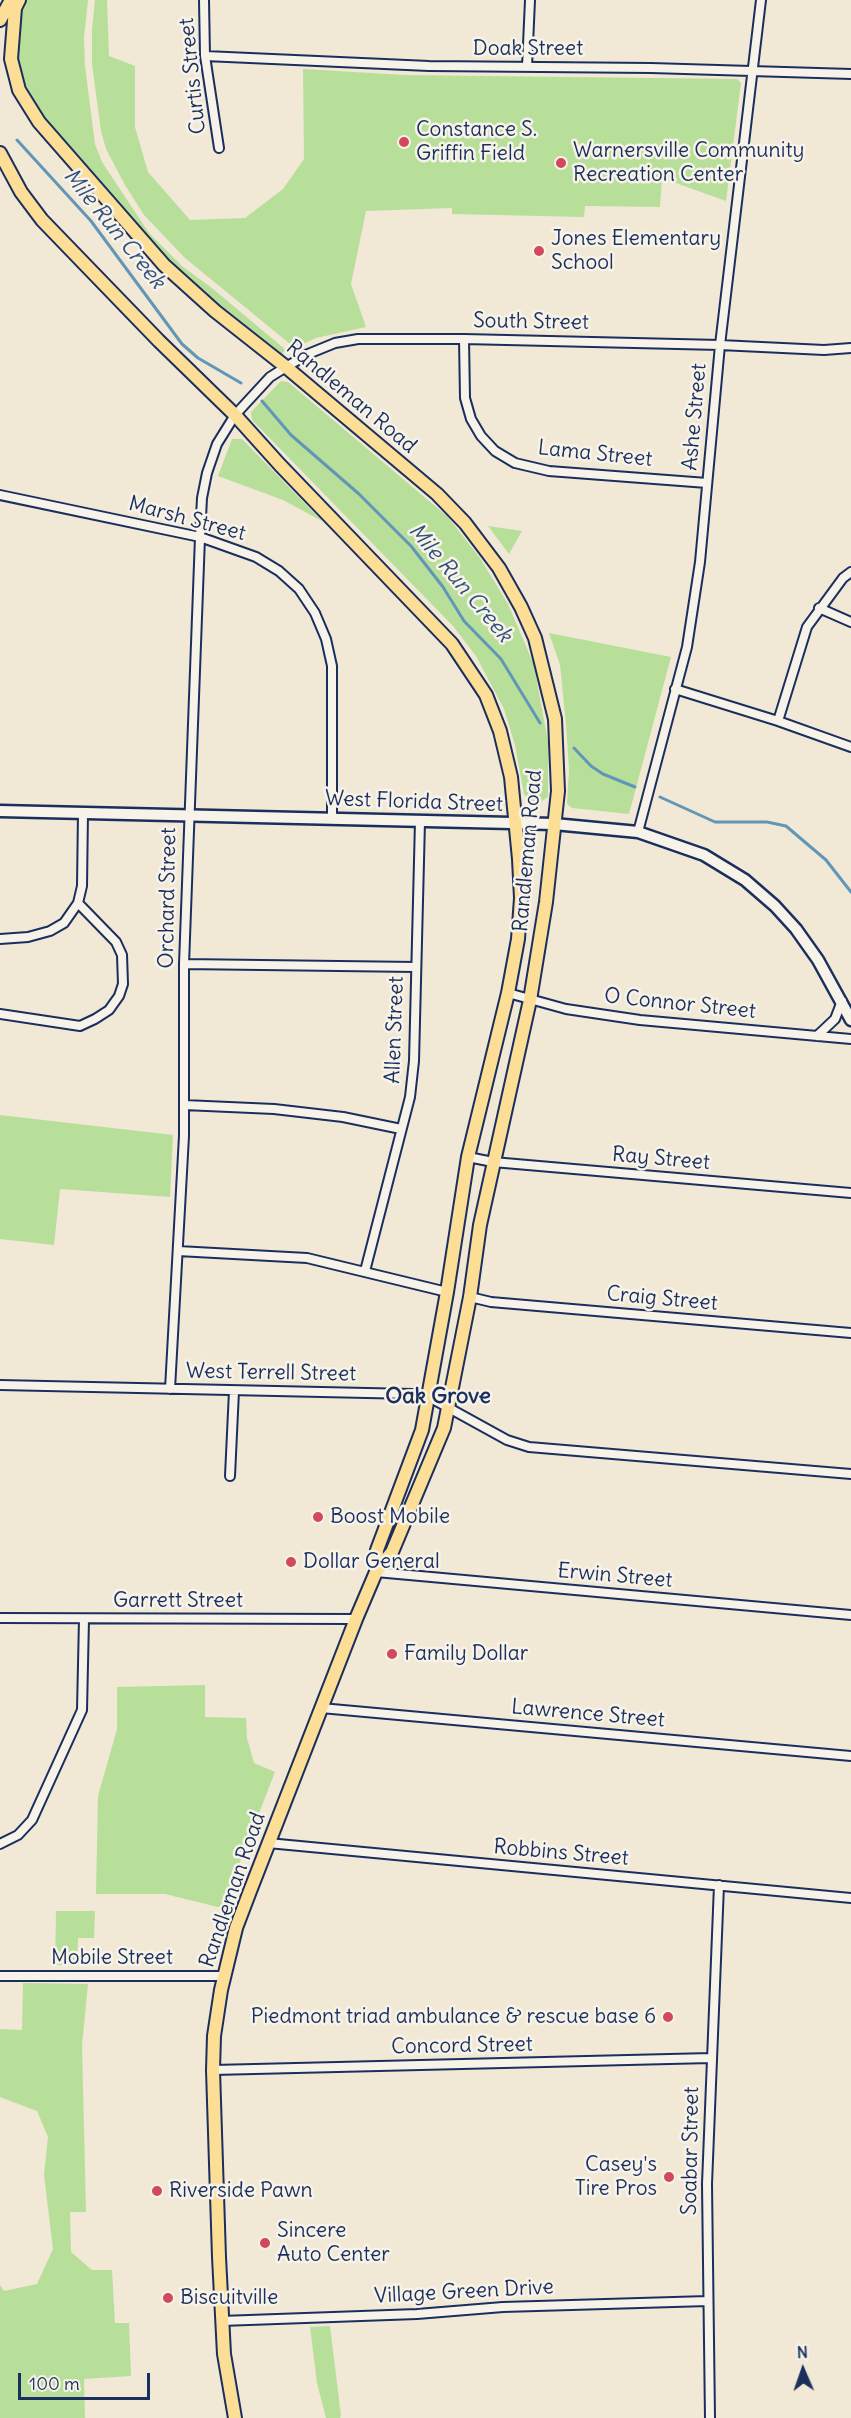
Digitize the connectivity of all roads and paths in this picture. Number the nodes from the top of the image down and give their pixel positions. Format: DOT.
graph roads {
  1 [pos="11,0"];
  2 [pos="19,0"];
  3 [pos="204,0"];
  4 [pos="530,0"];
  5 [pos="761,0"];
  6 [pos="0,20"];
  7 [pos="205,56"];
  8 [pos="527,67"];
  9 [pos="753,70"];
  10 [pos="851,74"];
  11 [pos="219,148"];
  12 [pos="0,153"];
  13 [pos="464,339"];
  14 [pos="720,345"];
  15 [pos="851,348"];
  16 [pos="286,367"];
  17 [pos="235,415"];
  18 [pos="707,483"];
  19 [pos="0,495"];
  20 [pos="200,537"];
  21 [pos="851,572"];
  22 [pos="819,608"];
  23 [pos="851,622"];
  24 [pos="675,688"];
  25 [pos="777,721"];
  26 [pos="851,747"];
  27 [pos="0,811"];
  28 [pos="83,813"];
  29 [pos="188,816"];
  30 [pos="332,818"];
  31 [pos="420,820"];
  32 [pos="514,824"];
  33 [pos="554,824"];
  34 [pos="638,832"];
  35 [pos="78,903"];
  36 [pos="0,939"];
  37 [pos="184,964"];
  38 [pos="416,967"];
  39 [pos="508,993"];
  40 [pos="530,1000"];
  41 [pos="842,1001"];
  42 [pos="0,1014"];
  43 [pos="851,1020"];
  44 [pos="817,1036"];
  45 [pos="851,1039"];
  46 [pos="184,1105"];
  47 [pos="401,1129"];
  48 [pos="468,1157"];
  49 [pos="493,1162"];
  50 [pos="851,1193"];
  51 [pos="178,1251"];
  52 [pos="365,1270"];
  53 [pos="447,1292"];
  54 [pos="470,1297"];
  55 [pos="851,1333"];
  56 [pos="0,1385"];
  57 [pos="170,1389"];
  58 [pos="234,1390"];
  59 [pos="429,1397"];
  60 [pos="449,1407"];
  61 [pos="851,1474"];
  62 [pos="230,1476"];
  63 [pos="376,1572"];
  64 [pos="851,1614"];
  65 [pos="0,1618"];
  66 [pos="84,1619"];
  67 [pos="356,1619"];
  68 [pos="321,1708"];
  69 [pos="851,1756"];
  70 [pos="268,1843"];
  71 [pos="0,1844"];
  72 [pos="719,1885"];
  73 [pos="851,1898"];
  74 [pos="0,1976"];
  75 [pos="224,1976"];
  76 [pos="711,2058"];
  77 [pos="213,2070"];
  78 [pos="708,2301"];
  79 [pos="222,2321"];
  80 [pos="235,2418"];
  81 [pos="710,2418"];
  1 -- 6 [label="main road"];
  2 -- 16 [label="main road, Randleman Road"];
  3 -- 7 [label="street, Curtis Street"];
  4 -- 8 [label="street"];
  5 -- 9 [label="street, Ashe Street"];
  7 -- 8 [label="street, Doak Street"];
  7 -- 11 [label="street, Curtis Street"];
  8 -- 9 [label="street, Doak Street"];
  9 -- 10 [label="street, Doak Street"];
  9 -- 14 [label="street, Ashe Street"];
  12 -- 17 [label="main road, Randleman Road"];
  13 -- 14 [label="street, South Street"];
  13 -- 16 [label="street, South Street"];
  13 -- 18 [label="street, Lama Street"];
  14 -- 15 [label="street, South Street"];
  14 -- 18 [label="street, Ashe Street"];
  16 -- 17 [label="street, South Street"];
  16 -- 33 [label="main road, Randleman Road"];
  17 -- 20 [label="street, Orchard Street"];
  17 -- 32 [label="main road, Randleman Road"];
  18 -- 24 [label="street, Ashe Street"];
  19 -- 20 [label="street, Marsh Street"];
  20 -- 29 [label="street, Orchard Street"];
  20 -- 30 [label="street, Marsh Street"];
  21 -- 22 [label="street"];
  22 -- 23 [label="street"];
  22 -- 25 [label="street"];
  24 -- 25 [label="street"];
  24 -- 34 [label="street, Ashe Street"];
  25 -- 26 [label="street"];
  27 -- 28 [label="main road, West Florida Street"];
  28 -- 29 [label="main road, West Florida Street"];
  28 -- 35 [label="street"];
  29 -- 30 [label="main road, West Florida Street"];
  29 -- 37 [label="street, Orchard Street"];
  30 -- 31 [label="main road, West Florida Street"];
  31 -- 32 [label="main road, West Florida Street"];
  31 -- 38 [label="street, Allen Street"];
  32 -- 33 [label="main road, West Florida Street"];
  32 -- 39 [label="main road, Randleman Road"];
  33 -- 34 [label="main road, West Florida Street"];
  33 -- 40 [label="main road, Randleman Road"];
  34 -- 41 [label="main road, West Florida Street"];
  35 -- 36 [label="street"];
  35 -- 42 [label="street"];
  37 -- 38 [label="street"];
  37 -- 46 [label="street, Orchard Street"];
  38 -- 47 [label="street, Allen Street"];
  39 -- 40 [label="street, O Connor Street"];
  39 -- 48 [label="main road, Randleman Road"];
  40 -- 44 [label="street, O Connor Street"];
  40 -- 49 [label="main road, Randleman Road"];
  41 -- 43 [label="main road, West Florida Street"];
  41 -- 44 [label="street"];
  44 -- 45 [label="street, O Connor Street"];
  46 -- 47 [label="street"];
  46 -- 51 [label="street, Orchard Street"];
  47 -- 52 [label="street, Allen Street"];
  48 -- 49 [label="street, Ray Street"];
  48 -- 53 [label="main road, Randleman Road"];
  49 -- 50 [label="street, Ray Street"];
  49 -- 54 [label="main road, Randleman Road"];
  51 -- 52 [label="street"];
  51 -- 57 [label="street, Orchard Street"];
  52 -- 53 [label="street"];
  53 -- 59 [label="main road, Randleman Road"];
  54 -- 55 [label="street, Craig Street"];
  54 -- 60 [label="main road, Randleman Road"];
  56 -- 57 [label="street, West Terrell Street"];
  57 -- 58 [label="street, West Terrell Street"];
  58 -- 59 [label="street, West Terrell Street"];
  58 -- 62 [label="street"];
  59 -- 60 [label="street, West Terrell Street"];
  59 -- 63 [label="main road, Randleman Road"];
  60 -- 61 [label="street, West Terrell Street"];
  60 -- 63 [label="main road, Randleman Road"];
  63 -- 64 [label="street, Erwin Street"];
  63 -- 67 [label="main road, Randleman Road"];
  65 -- 66 [label="street, Garrett Street"];
  66 -- 67 [label="street, Garrett Street"];
  66 -- 71 [label="street"];
  67 -- 68 [label="main road, Randleman Road"];
  68 -- 69 [label="street, Lawrence Street"];
  68 -- 70 [label="main road, Randleman Road"];
  70 -- 72 [label="street, Robbins Street"];
  70 -- 75 [label="main road, Randleman Road"];
  72 -- 73 [label="street, Robbins Street"];
  72 -- 76 [label="street, Soabar Street"];
  74 -- 75 [label="street, Mobile Street"];
  75 -- 77 [label="main road, Randleman Road"];
  76 -- 77 [label="street, Concord Street"];
  76 -- 78 [label="street, Soabar Street"];
  77 -- 79 [label="main road, Randleman Road"];
  78 -- 79 [label="street, Village Green Drive"];
  78 -- 81 [label="street, Soabar Street"];
  79 -- 80 [label="main road, Randleman Road"];
}
